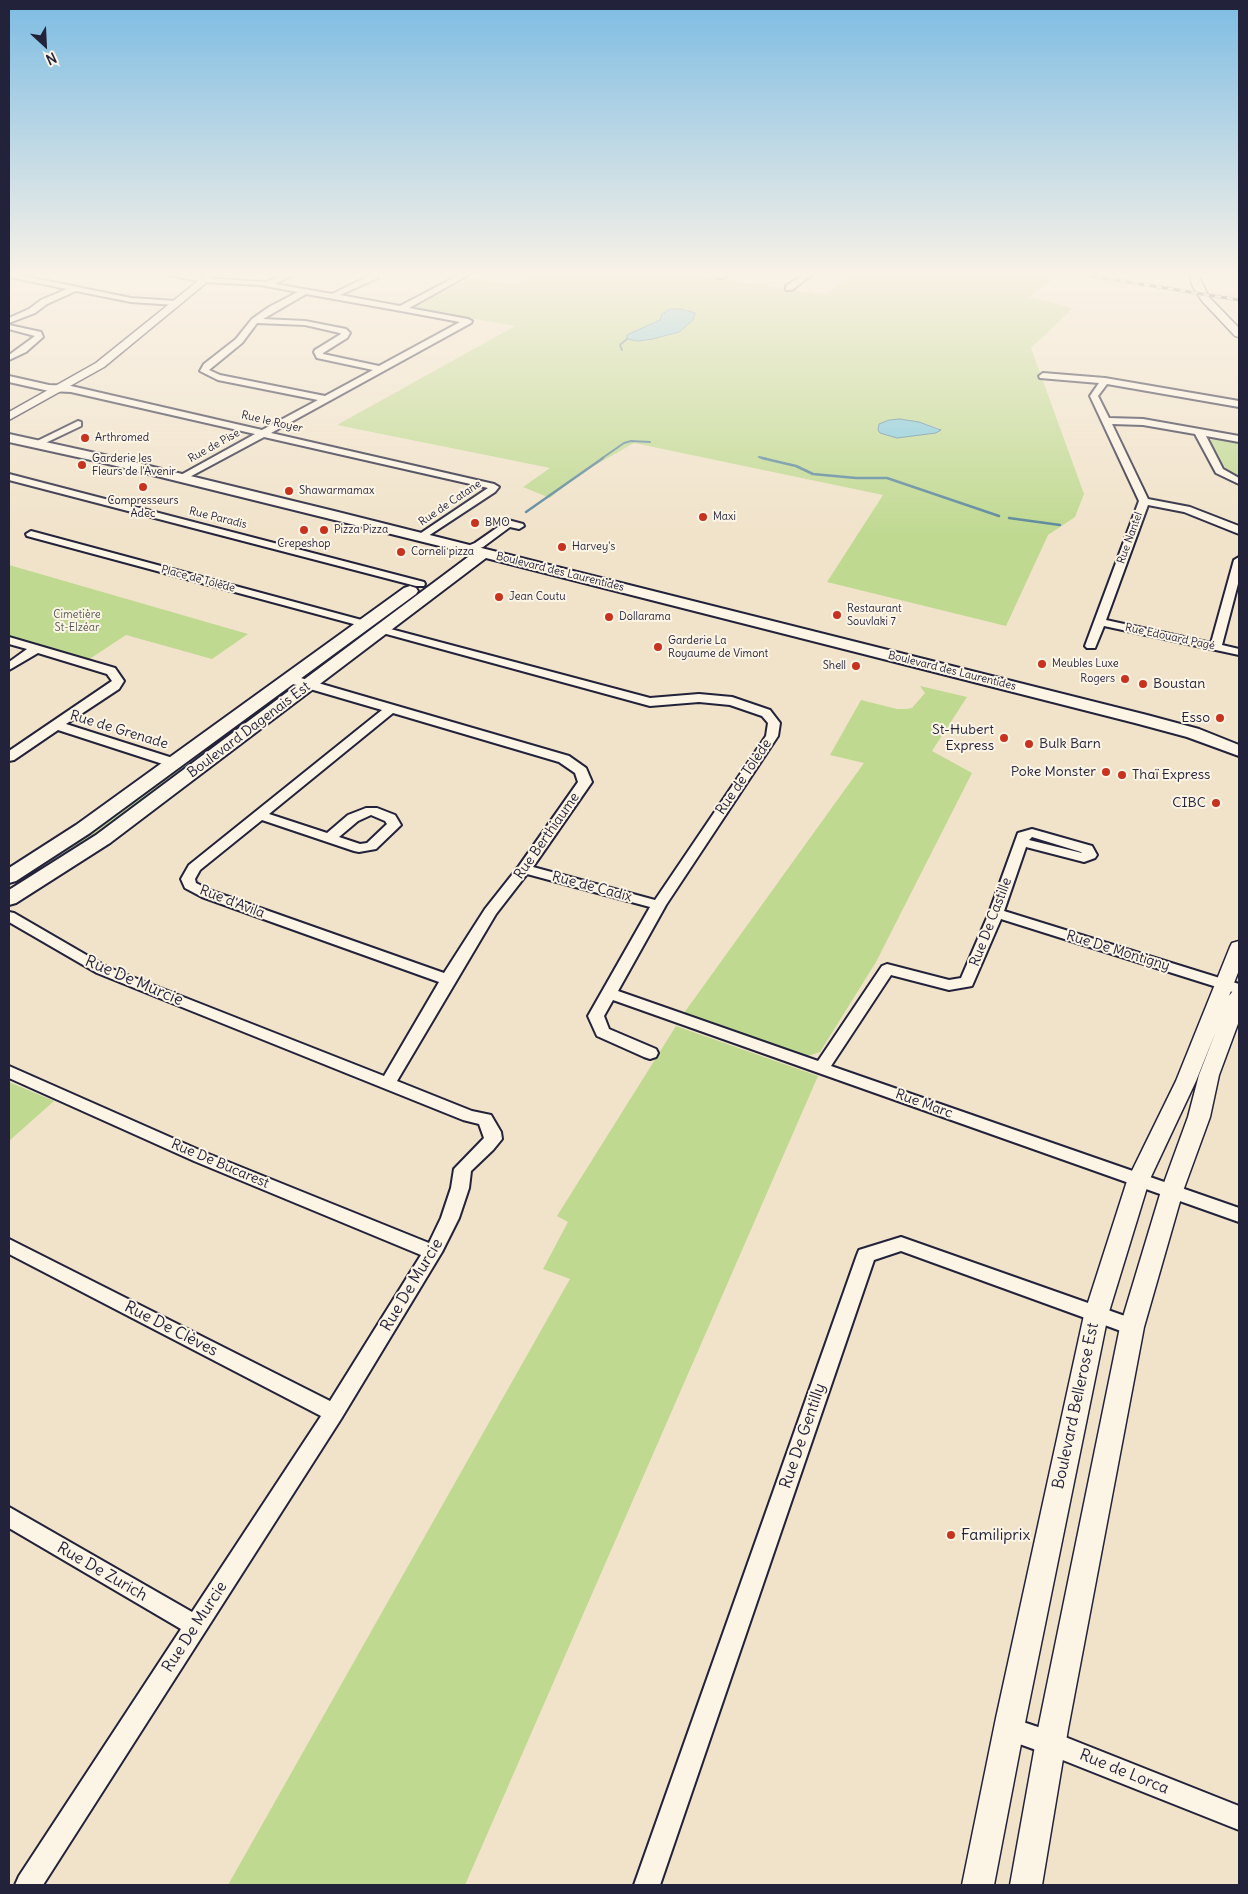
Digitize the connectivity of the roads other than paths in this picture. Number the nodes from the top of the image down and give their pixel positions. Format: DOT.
graph roads {
  1 [pos="104,361"];
  2 [pos="213,361"];
  3 [pos="345,361"];
  4 [pos="394,361"];
  5 [pos="380,369"];
  6 [pos="1043,376"];
  7 [pos="9,379"];
  8 [pos="1105,381"];
  9 [pos="59,389"];
  10 [pos="326,399"];
  11 [pos="1239,404"];
  12 [pos="9,417"];
  13 [pos="1106,421"];
  14 [pos="78,424"];
  15 [pos="1199,432"];
  16 [pos="264,433"];
  17 [pos="9,438"];
  18 [pos="1239,439"];
  19 [pos="36,444"];
  20 [pos="9,477"];
  21 [pos="182,478"];
  22 [pos="1239,481"];
  23 [pos="492,490"];
  24 [pos="1144,501"];
  25 [pos="1239,531"];
  26 [pos="31,534"];
  27 [pos="429,539"];
  28 [pos="476,551"];
  29 [pos="442,556"];
  30 [pos="1239,560"];
  31 [pos="520,562"];
  32 [pos="420,584"];
  33 [pos="1101,622"];
  34 [pos="365,624"];
  35 [pos="387,627"];
  36 [pos="9,640"];
  37 [pos="1091,646"];
  38 [pos="1216,647"];
  39 [pos="37,648"];
  40 [pos="1239,652"];
  41 [pos="9,666"];
  42 [pos="290,679"];
  43 [pos="310,684"];
  44 [pos="392,708"];
  45 [pos="1109,711"];
  46 [pos="55,725"];
  47 [pos="1210,739"];
  48 [pos="1239,744"];
  49 [pos="9,757"];
  50 [pos="1236,759"];
  51 [pos="174,763"];
  52 [pos="260,815"];
  53 [pos="329,838"];
  54 [pos="1021,842"];
  55 [pos="524,870"];
  56 [pos="9,877"];
  57 [pos="9,899"];
  58 [pos="659,904"];
  59 [pos="996,913"];
  60 [pos="9,916"];
  61 [pos="1239,947"];
  62 [pos="448,980"];
  63 [pos="1234,990"];
  64 [pos="608,993"];
  65 [pos="650,1054"];
  66 [pos="822,1067"];
  67 [pos="9,1072"];
  68 [pos="388,1084"];
  69 [pos="1138,1180"];
  70 [pos="1172,1191"];
  71 [pos="1239,1215"];
  72 [pos="9,1246"];
  73 [pos="432,1252"];
  74 [pos="1096,1315"];
  75 [pos="1132,1327"];
  76 [pos="334,1414"];
  77 [pos="9,1517"];
  78 [pos="196,1626"];
  79 [pos="1008,1729"];
  80 [pos="1050,1743"];
  81 [pos="1239,1818"];
  82 [pos="28,1885"];
  83 [pos="647,1885"];
  84 [pos="978,1885"];
  85 [pos="1026,1885"];
  1 -- 9 [label="street"];
  2 -- 10 [label="street"];
  3 -- 5 [label="street"];
  4 -- 5 [label="street, Rue de Pise"];
  5 -- 10 [label="street, Rue de Pise"];
  6 -- 8 [label="street"];
  7 -- 9 [label="street, Rue le Royer"];
  8 -- 11 [label="street"];
  8 -- 13 [label="street, Rue Nantel"];
  9 -- 12 [label="street"];
  9 -- 16 [label="street, Rue le Royer"];
  10 -- 16 [label="street, Rue de Pise"];
  13 -- 15 [label="street"];
  13 -- 24 [label="street, Rue Nantel"];
  14 -- 19 [label="street"];
  15 -- 18 [label="street"];
  15 -- 22 [label="street"];
  16 -- 21 [label="street, Rue de Pise"];
  16 -- 23 [label="street, Rue le Royer"];
  17 -- 19 [label="main road, Boulevard des Laurentides"];
  19 -- 21 [label="main road, Boulevard des Laurentides"];
  20 -- 32 [label="street, Rue Paradis"];
  21 -- 27 [label="main road, Boulevard des Laurentides"];
  23 -- 27 [label="street, Rue de Catane"];
  24 -- 25 [label="street"];
  24 -- 33 [label="street, Rue Nantel"];
  26 -- 34 [label="street, Place de Tolède"];
  27 -- 28 [label="main road, Boulevard des Laurentides"];
  27 -- 29 [label="main road"];
  28 -- 28 [label="street"];
  28 -- 31 [label="main road, Boulevard des Laurentides"];
  28 -- 32 [label="main road, Boulevard Dagenais Est"];
  28 -- 35 [label="main road, Boulevard Dagenais Est"];
  30 -- 38 [label="street"];
  31 -- 35 [label="main road"];
  31 -- 45 [label="main road, Boulevard des Laurentides"];
  32 -- 34 [label="main road, Boulevard Dagenais Est"];
  33 -- 37 [label="street, Rue Nantel"];
  33 -- 38 [label="street, Rue Edouard Pagé"];
  34 -- 42 [label="main road, Boulevard Dagenais Est"];
  35 -- 43 [label="main road, Boulevard Dagenais Est"];
  35 -- 58 [label="street, Rue de Tolède"];
  36 -- 39 [label="street"];
  38 -- 40 [label="street, Rue Edouard Pagé"];
  39 -- 41 [label="street"];
  39 -- 46 [label="street"];
  42 -- 43 [label="street, Rue Berthiaume"];
  42 -- 51 [label="main road, Boulevard Dagenais Est"];
  43 -- 44 [label="street, Rue Berthiaume"];
  43 -- 57 [label="main road, Boulevard Dagenais Est"];
  44 -- 52 [label="street, Rue d'Avila"];
  44 -- 55 [label="street, Rue Berthiaume"];
  45 -- 47 [label="main road, Boulevard des Laurentides"];
  45 -- 50 [label="main road, Boulevard des Laurentides"];
  46 -- 49 [label="street"];
  46 -- 51 [label="street, Rue de Grenade"];
  47 -- 48 [label="main road"];
  47 -- 50 [label="main road, Boulevard des Laurentides"];
  51 -- 56 [label="main road, Boulevard Dagenais Est"];
  52 -- 53 [label="street"];
  52 -- 62 [label="street, Rue d'Avila"];
  54 -- 59 [label="street, Rue De Castille"];
  55 -- 58 [label="street, Rue de Cadix"];
  55 -- 62 [label="street, Rue Berthiaume"];
  58 -- 64 [label="street, Rue de Tolède"];
  59 -- 63 [label="street, Rue De Montigny"];
  59 -- 66 [label="street, Rue De Castille"];
  60 -- 68 [label="street, Rue De Murcie"];
  61 -- 63 [label="street, Boulevard Bellerose Est"];
  62 -- 68 [label="street, Rue Berthiaume"];
  63 -- 69 [label="street, Boulevard Bellerose Est"];
  63 -- 70 [label="street, Boulevard Bellerose Est"];
  64 -- 65 [label="street, Rue de Tolède"];
  64 -- 66 [label="street, Rue Marc"];
  66 -- 69 [label="street, Rue Marc"];
  67 -- 73 [label="street, Rue De Bucarest"];
  68 -- 73 [label="street, Rue De Murcie"];
  69 -- 70 [label="street, Rue Marc"];
  69 -- 74 [label="street, Boulevard Bellerose Est"];
  70 -- 71 [label="street, Rue Marc"];
  70 -- 75 [label="street, Boulevard Bellerose Est"];
  72 -- 76 [label="street, Rue De Clèves"];
  73 -- 76 [label="street, Rue De Murcie"];
  74 -- 75 [label="street, Rue De Gentilly"];
  74 -- 79 [label="street, Boulevard Bellerose Est"];
  74 -- 83 [label="street, Rue De Gentilly"];
  75 -- 80 [label="street, Boulevard Bellerose Est"];
  76 -- 78 [label="street, Rue De Murcie"];
  77 -- 78 [label="street, Rue De Zurich"];
  78 -- 82 [label="street, Rue De Murcie"];
  79 -- 80 [label="street, Rue de Lorca"];
  79 -- 84 [label="street, Boulevard Bellerose Est"];
  80 -- 81 [label="street, Rue de Lorca"];
  80 -- 85 [label="street, Boulevard Bellerose Est"];
}
